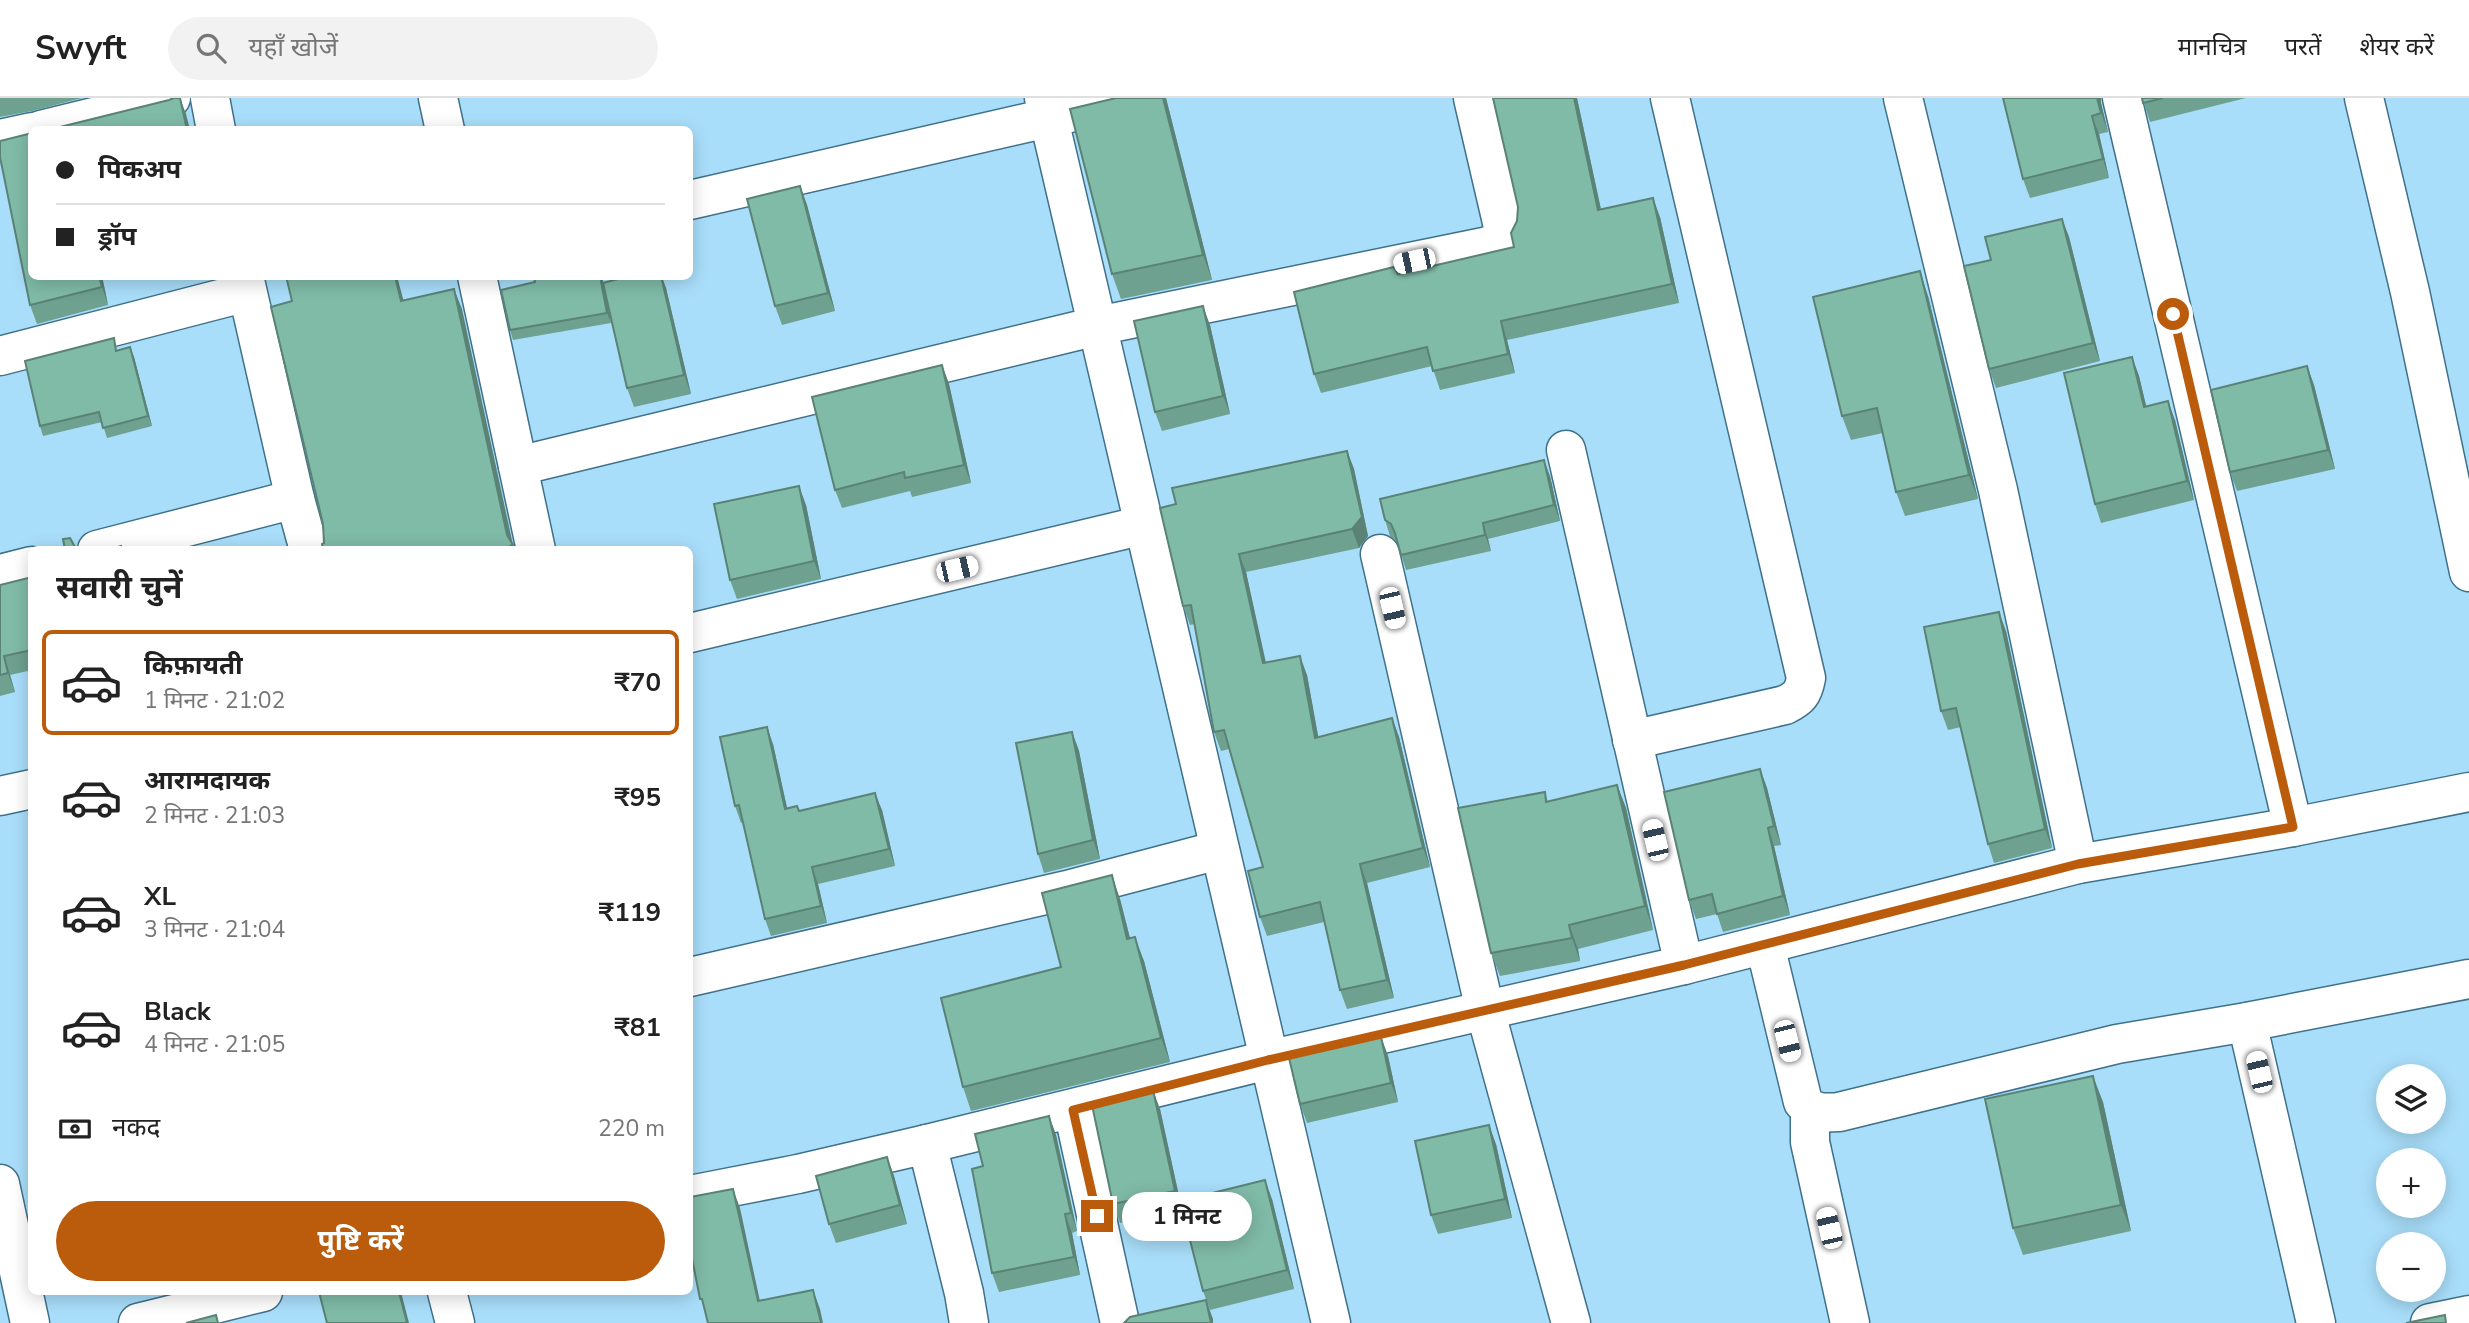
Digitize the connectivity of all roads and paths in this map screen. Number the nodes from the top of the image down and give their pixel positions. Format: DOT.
graph roads {
  1 [pos="171,98"];
  2 [pos="210,98"];
  3 [pos="438,98"];
  4 [pos="1135,98"];
  5 [pos="1473,98"];
  6 [pos="1670,98"];
  7 [pos="1903,98"];
  8 [pos="2122,98"];
  9 [pos="2364,98"];
  10 [pos="1046,107"];
  11 [pos="57,126"];
  12 [pos="215,126"];
  13 [pos="443,126"];
  14 [pos="28,133"];
  15 [pos="0,139"];
  16 [pos="693,199"];
  17 [pos="478,280"];
  18 [pos="245,284"];
  19 [pos="1097,326"];
  20 [pos="0,356"];
  21 [pos="1566,450"];
  22 [pos="518,466"];
  23 [pos="295,499"];
  24 [pos="1144,525"];
  25 [pos="113,546"];
  26 [pos="308,546"];
  27 [pos="535,546"];
  28 [pos="1380,554"];
  29 [pos="28,567"];
  30 [pos="2469,572"];
  31 [pos="0,574"];
  32 [pos="693,632"];
  33 [pos="1632,740"];
  34 [pos="28,790"];
  35 [pos="2469,792"];
  36 [pos="0,796"];
  37 [pos="2293,827"];
  38 [pos="1219,850"];
  39 [pos="2078,864"];
  40 [pos="1765,945"];
  41 [pos="1684,965"];
  42 [pos="693,975"];
  43 [pos="2469,979"];
  44 [pos="1485,1010"];
  45 [pos="2248,1022"];
  46 [pos="1268,1060"];
  47 [pos="1073,1110"];
  48 [pos="1810,1110"];
  49 [pos="927,1144"];
  50 [pos="0,1184"];
  51 [pos="693,1194"];
  52 [pos="246,1295"];
  53 [pos="448,1295"];
  54 [pos="2469,1315"];
  55 [pos="30,1323"];
  56 [pos="138,1323"];
  57 [pos="455,1323"];
  58 [pos="969,1323"];
  59 [pos="1120,1323"];
  60 [pos="1331,1323"];
  61 [pos="1572,1323"];
  62 [pos="1850,1323"];
  63 [pos="2316,1323"];
  64 [pos="2430,1323"];
  1 -- 11 [label="street"];
  2 -- 12 [label="street"];
  3 -- 13 [label="street"];
  4 -- 10 [label="street"];
  5 -- 19 [label="street"];
  6 -- 33 [label="street"];
  7 -- 39 [label="street"];
  8 -- 37 [label="street"];
  9 -- 30 [label="street"];
  10 -- 16 [label="street"];
  10 -- 19 [label="street"];
  14 -- 15 [label="street"];
  17 -- 22 [label="street"];
  18 -- 20 [label="street"];
  18 -- 23 [label="street"];
  19 -- 22 [label="street"];
  19 -- 24 [label="street"];
  21 -- 33 [label="street"];
  22 -- 27 [label="street"];
  23 -- 25 [label="street"];
  23 -- 26 [label="street"];
  24 -- 32 [label="street"];
  24 -- 38 [label="street"];
  28 -- 44 [label="street"];
  29 -- 31 [label="street"];
  33 -- 41 [label="street"];
  34 -- 36 [label="street"];
  35 -- 37 [label="street"];
  37 -- 39 [label="street"];
  38 -- 42 [label="street"];
  38 -- 46 [label="street"];
  39 -- 40 [label="street"];
  40 -- 41 [label="street"];
  40 -- 48 [label="street"];
  41 -- 44 [label="street"];
  43 -- 45 [label="street"];
  44 -- 46 [label="street"];
  44 -- 61 [label="street"];
  45 -- 48 [label="street"];
  45 -- 63 [label="street"];
  46 -- 47 [label="street"];
  46 -- 60 [label="street"];
  47 -- 49 [label="street"];
  47 -- 59 [label="street"];
  48 -- 62 [label="street"];
  49 -- 51 [label="street"];
  49 -- 58 [label="street"];
  50 -- 55 [label="street"];
  52 -- 56 [label="street"];
  53 -- 57 [label="street"];
  54 -- 64 [label="street"];
}
